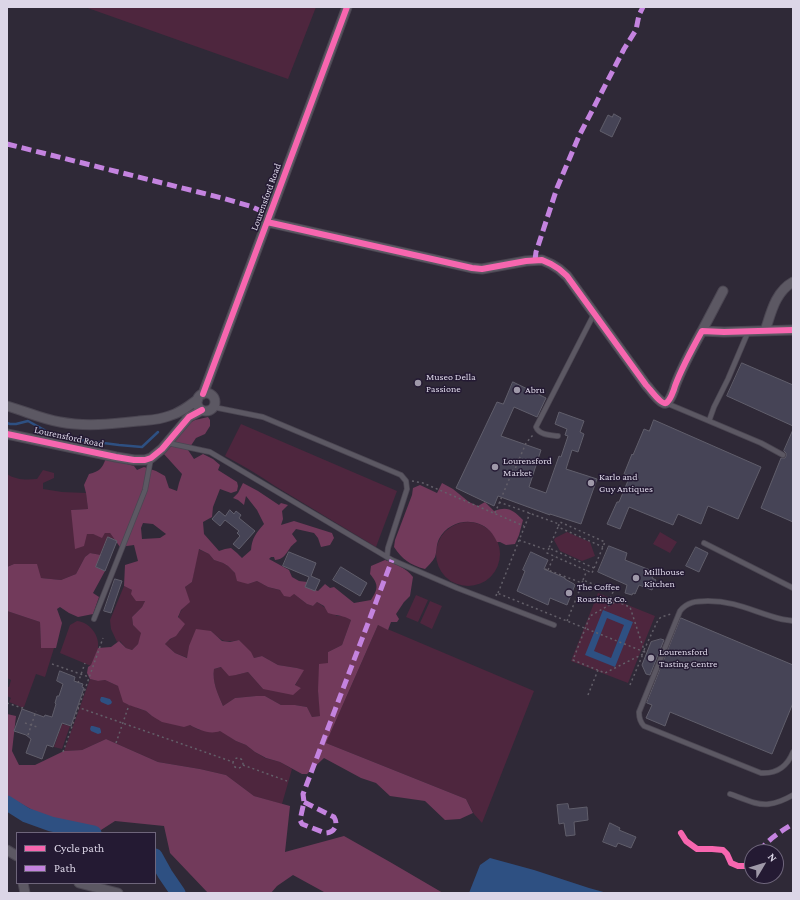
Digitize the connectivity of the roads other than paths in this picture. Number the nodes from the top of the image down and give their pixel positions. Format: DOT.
graph roads {
  1 [pos="347,7"];
  2 [pos="267,222"];
  3 [pos="793,282"];
  4 [pos="723,291"];
  5 [pos="594,314"];
  6 [pos="793,330"];
  7 [pos="702,331"];
  8 [pos="765,331"];
  9 [pos="748,332"];
  10 [pos="201,397"];
  11 [pos="666,403"];
  12 [pos="7,406"];
  13 [pos="213,407"];
  14 [pos="202,410"];
  15 [pos="709,421"];
  16 [pos="7,434"];
  17 [pos="558,436"];
  18 [pos="167,442"];
  19 [pos="783,455"];
  20 [pos="152,458"];
  21 [pos="704,543"];
  22 [pos="387,557"];
  23 [pos="793,588"];
  24 [pos="94,620"];
  25 [pos="793,621"];
  26 [pos="554,625"];
  27 [pos="793,752"];
  28 [pos="730,794"];
  29 [pos="793,795"];
  30 [pos="7,850"];
  31 [pos="16,855"];
  32 [pos="83,884"];
  33 [pos="118,893"];
  1 -- 2 [label="street, Lourensford Road"];
  2 -- 5 [label="street"];
  2 -- 10 [label="street, Lourensford Road"];
  3 -- 8 [label="street"];
  4 -- 7 [label="street"];
  5 -- 11 [label="street"];
  5 -- 17 [label="lane"];
  6 -- 8 [label="street"];
  7 -- 9 [label="street"];
  7 -- 11 [label="street"];
  8 -- 9 [label="street"];
  9 -- 15 [label="lane"];
  10 -- 12 [label="street"];
  10 -- 13 [label="street"];
  10 -- 14 [label="street"];
  11 -- 15 [label="lane"];
  13 -- 14 [label="street"];
  13 -- 22 [label="lane"];
  14 -- 18 [label="street"];
  15 -- 19 [label="lane"];
  16 -- 20 [label="street, Lourensford Road"];
  18 -- 20 [label="street"];
  18 -- 22 [label="lane"];
  20 -- 24 [label="lane"];
  21 -- 23 [label="lane"];
  22 -- 26 [label="lane"];
  25 -- 27 [label="lane"];
  28 -- 29 [label="lane"];
  30 -- 31 [label="street"];
  32 -- 33 [label="street"];
}
